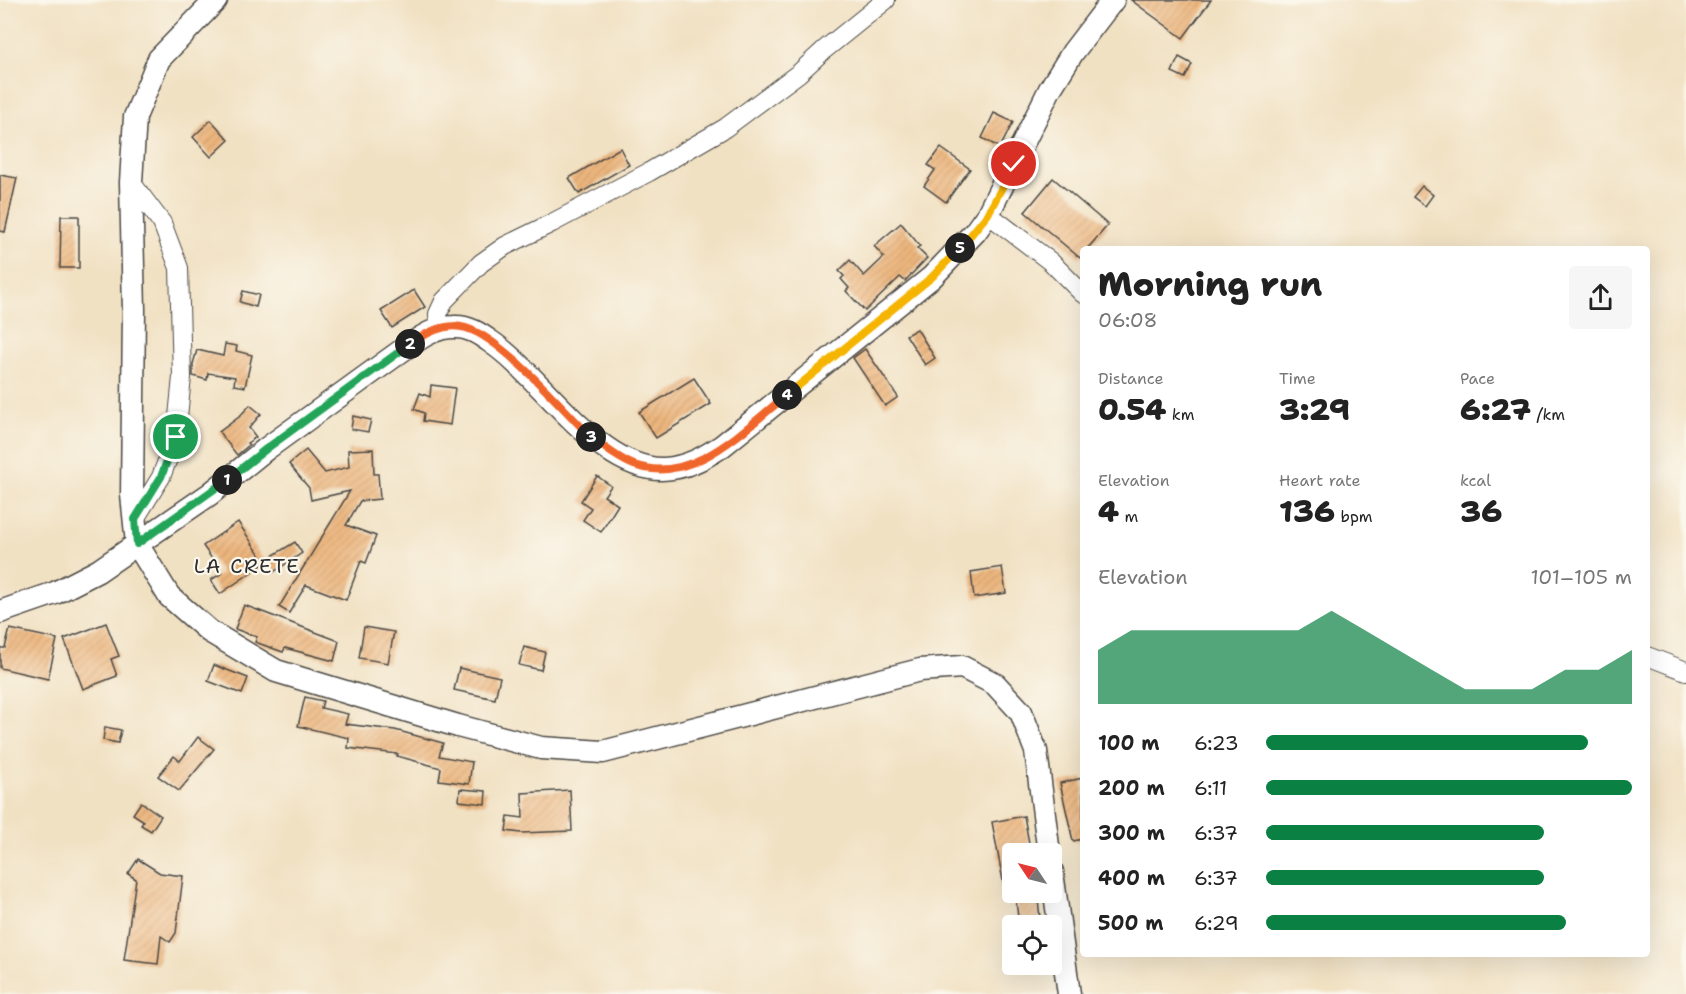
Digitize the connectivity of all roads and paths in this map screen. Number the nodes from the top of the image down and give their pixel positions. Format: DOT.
graph roads {
  1 [pos="216,0"];
  2 [pos="886,0"];
  3 [pos="1113,0"];
  4 [pos="131,182"];
  5 [pos="988,214"];
  6 [pos="1080,291"];
  7 [pos="439,328"];
  8 [pos="135,519"];
  9 [pos="137,544"];
  10 [pos="0,612"];
  11 [pos="1650,657"];
  12 [pos="1686,671"];
  13 [pos="1048,843"];
  14 [pos="1056,903"];
  15 [pos="1069,994"];
  1 -- 4 [label="main road"];
  2 -- 7 [label="street"];
  3 -- 5 [label="main road"];
  4 -- 8 [label="main road"];
  4 -- 8 [label="street"];
  5 -- 6 [label="street"];
  5 -- 7 [label="main road"];
  7 -- 9 [label="main road"];
  8 -- 9 [label="main road"];
  9 -- 10 [label="main road"];
  9 -- 13 [label="main road"];
  11 -- 12 [label="street"];
  14 -- 15 [label="main road"];
}
